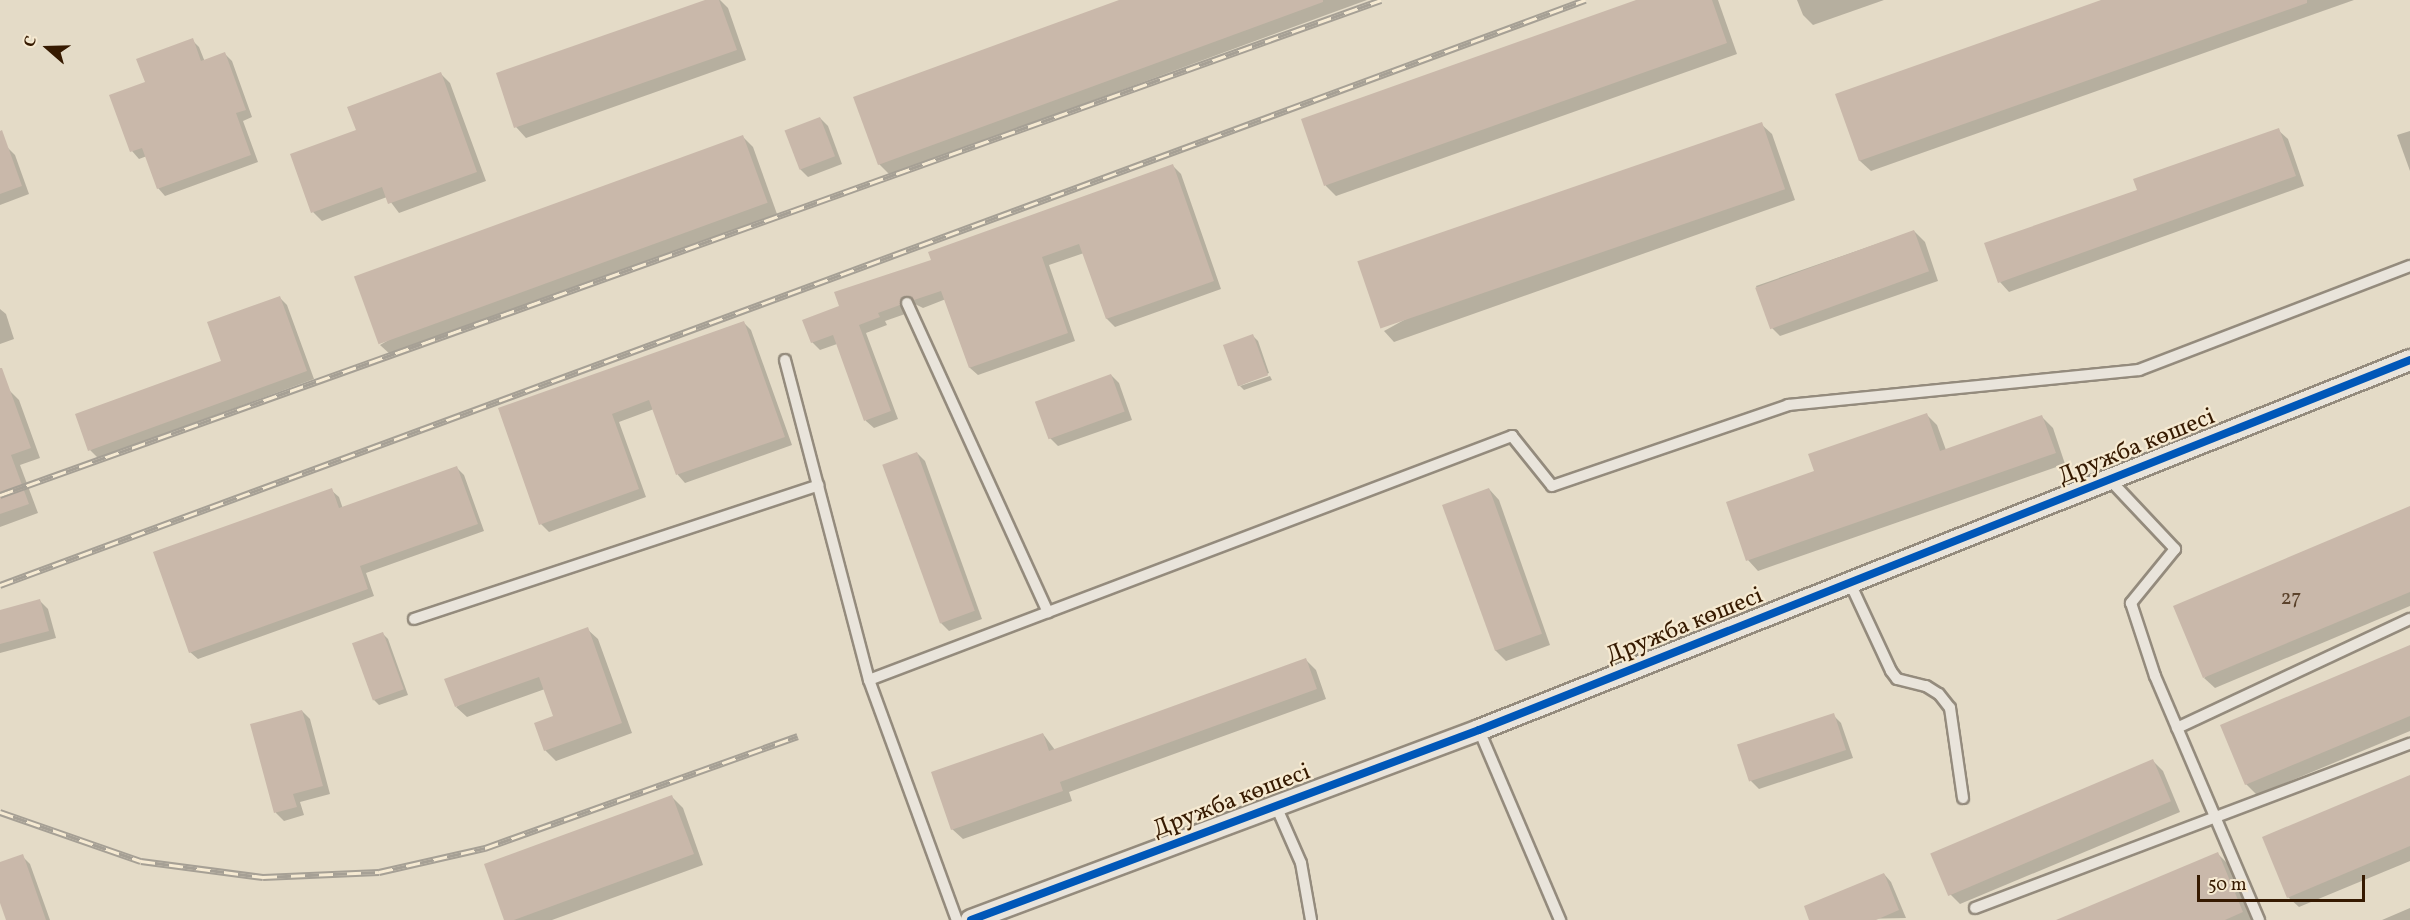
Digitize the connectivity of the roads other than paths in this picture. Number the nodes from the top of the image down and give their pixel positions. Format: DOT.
graph roads {
  1 [pos="2410,266"];
  2 [pos="907,303"];
  3 [pos="785,360"];
  4 [pos="2410,360"];
  5 [pos="2110,480"];
  6 [pos="818,485"];
  7 [pos="1850,583"];
  8 [pos="1048,612"];
  9 [pos="414,619"];
  10 [pos="2410,619"];
  11 [pos="869,680"];
  12 [pos="2177,728"];
  13 [pos="1479,730"];
  14 [pos="2410,744"];
  15 [pos="1963,798"];
  16 [pos="1276,806"];
  17 [pos="2215,818"];
  18 [pos="1975,908"];
  19 [pos="957,920"];
  20 [pos="971,920"];
  21 [pos="1311,920"];
  22 [pos="1560,920"];
  23 [pos="2259,920"];
  1 -- 8 [label="lane"];
  2 -- 8 [label="lane"];
  3 -- 6 [label="lane"];
  4 -- 5 [label="street, Дружба көшесі"];
  5 -- 7 [label="street, Дружба көшесі"];
  5 -- 12 [label="lane"];
  6 -- 9 [label="lane"];
  6 -- 11 [label="lane"];
  7 -- 13 [label="street, Дружба көшесі"];
  7 -- 15 [label="lane"];
  8 -- 11 [label="lane"];
  10 -- 12 [label="lane"];
  11 -- 19 [label="lane"];
  12 -- 17 [label="lane"];
  13 -- 16 [label="street, Дружба көшесі"];
  13 -- 22 [label="lane"];
  14 -- 17 [label="lane"];
  16 -- 20 [label="street, Дружба көшесі"];
  16 -- 21 [label="lane"];
  17 -- 18 [label="lane"];
  17 -- 23 [label="lane"];
}
